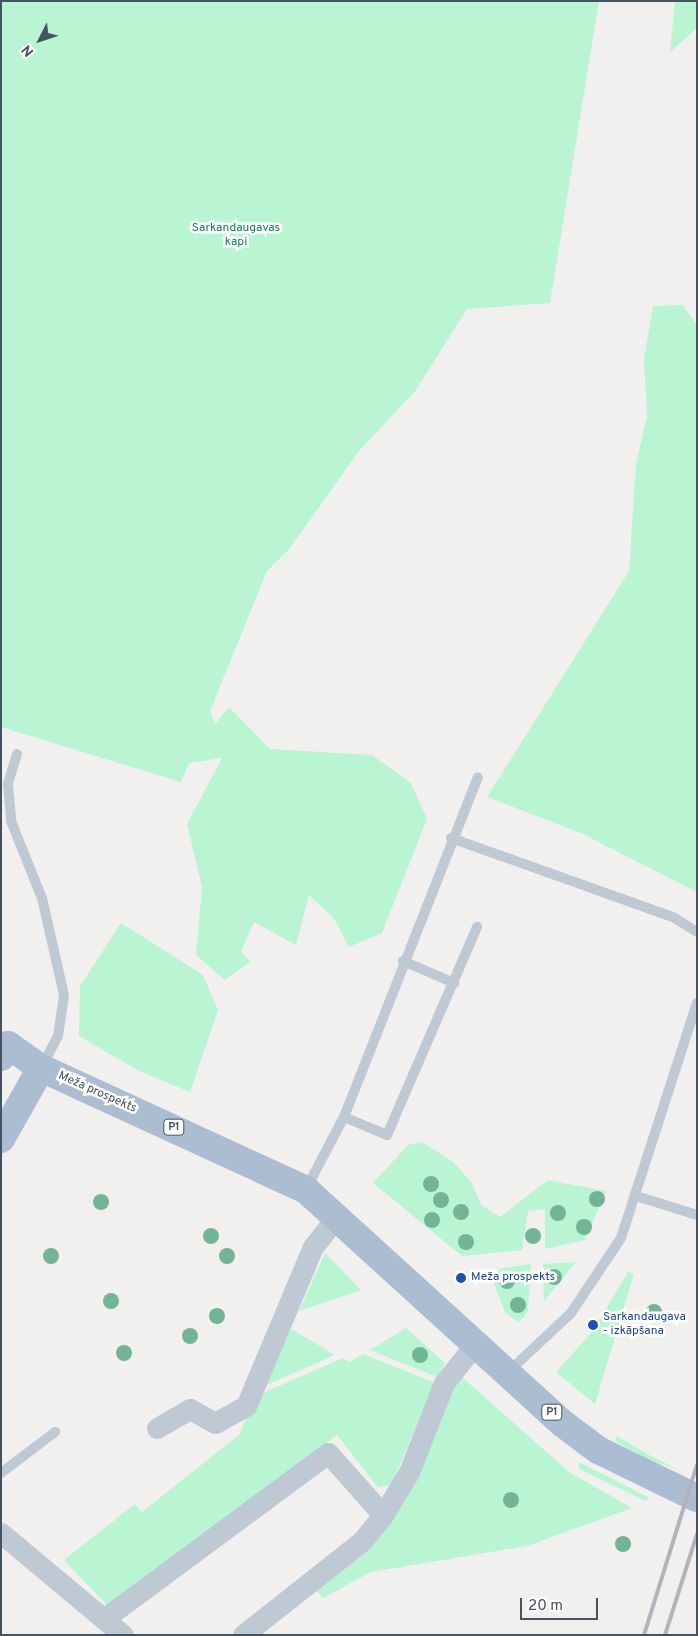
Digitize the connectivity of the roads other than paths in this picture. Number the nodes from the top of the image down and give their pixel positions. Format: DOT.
graph roads {
  1 [pos="17,754"];
  2 [pos="478,777"];
  3 [pos="451,838"];
  4 [pos="477,927"];
  5 [pos="697,932"];
  6 [pos="402,961"];
  7 [pos="454,983"];
  8 [pos="697,1003"];
  9 [pos="5,1051"];
  10 [pos="41,1068"];
  11 [pos="344,1117"];
  12 [pos="1,1139"];
  13 [pos="306,1190"];
  14 [pos="636,1196"];
  15 [pos="697,1215"];
  16 [pos="337,1216"];
  17 [pos="476,1343"];
  18 [pos="508,1372"];
  19 [pos="157,1428"];
  20 [pos="55,1432"];
  21 [pos="1,1473"];
  22 [pos="697,1498"];
  23 [pos="384,1515"];
  24 [pos="3,1540"];
  25 [pos="105,1618"];
  26 [pos="122,1635"];
  27 [pos="243,1635"];
  1 -- 10 [label="lane"];
  2 -- 3 [label="lane"];
  3 -- 5 [label="lane"];
  3 -- 6 [label="lane"];
  4 -- 7 [label="lane"];
  6 -- 7 [label="lane"];
  6 -- 11 [label="lane"];
  7 -- 11 [label="lane"];
  8 -- 14 [label="lane"];
  9 -- 10 [label="main road, Meža prospekts / P1"];
  10 -- 12 [label="main road"];
  10 -- 13 [label="main road, Meža prospekts / P1"];
  11 -- 13 [label="lane"];
  13 -- 16 [label="main road, Meža prospekts / P1"];
  14 -- 15 [label="lane"];
  14 -- 18 [label="lane"];
  16 -- 17 [label="main road, Meža prospekts / P1"];
  16 -- 19 [label="street"];
  17 -- 18 [label="main road, Meža prospekts / P1"];
  17 -- 23 [label="street"];
  18 -- 22 [label="main road, Meža prospekts / P1"];
  20 -- 21 [label="lane"];
  23 -- 25 [label="street"];
  23 -- 27 [label="street"];
  24 -- 25 [label="street"];
  25 -- 26 [label="street"];
}
